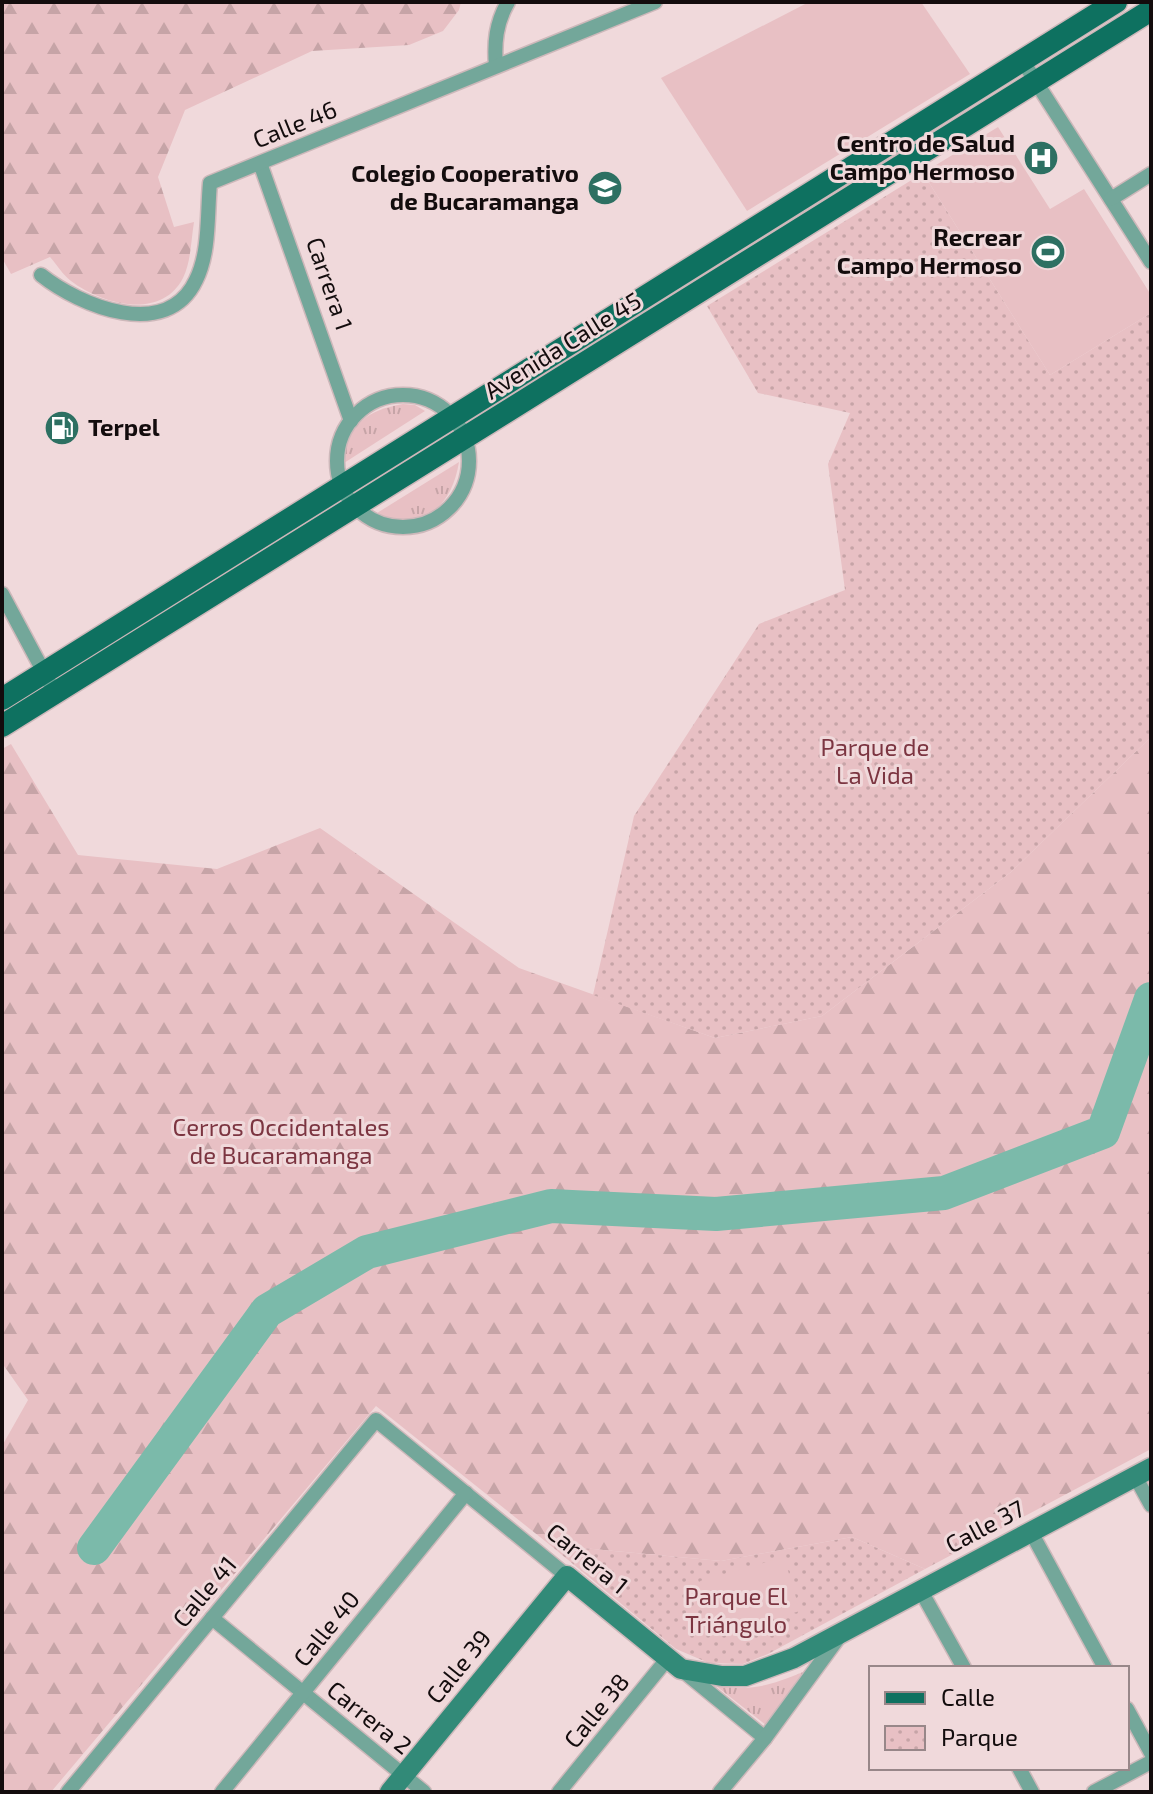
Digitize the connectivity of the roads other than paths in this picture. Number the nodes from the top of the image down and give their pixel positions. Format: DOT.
graph roads {
  1 [pos="508,2"];
  2 [pos="655,2"];
  3 [pos="1116,2"];
  4 [pos="1151,10"];
  5 [pos="1022,60"];
  6 [pos="496,66"];
  7 [pos="1035,81"];
  8 [pos="260,163"];
  9 [pos="1151,174"];
  10 [pos="1111,199"];
  11 [pos="1151,262"];
  12 [pos="41,275"];
  13 [pos="452,416"];
  14 [pos="351,421"];
  15 [pos="465,437"];
  16 [pos="342,485"];
  17 [pos="355,506"];
  18 [pos="2,594"];
  19 [pos="44,672"];
  20 [pos="55,693"];
  21 [pos="2,699"];
  22 [pos="2,726"];
  23 [pos="376,1420"];
  24 [pos="1143,1472"];
  25 [pos="466,1493"];
  26 [pos="1151,1505"];
  27 [pos="1031,1532"];
  28 [pos="567,1576"];
  29 [pos="921,1591"];
  30 [pos="212,1618"];
  31 [pos="843,1632"];
  32 [pos="675,1664"];
  33 [pos="963,1666"];
  34 [pos="1104,1666"];
  35 [pos="303,1692"];
  36 [pos="1129,1713"];
  37 [pos="765,1738"];
  38 [pos="1151,1753"];
  39 [pos="1151,1762"];
  40 [pos="1020,1770"];
  41 [pos="404,1775"];
  42 [pos="68,1792"];
  43 [pos="222,1792"];
  44 [pos="390,1792"];
  45 [pos="424,1792"];
  46 [pos="559,1792"];
  47 [pos="720,1792"];
  48 [pos="1032,1792"];
  49 [pos="1094,1792"];
  1 -- 6 [label="street"];
  2 -- 6 [label="street, Calle 46"];
  3 -- 5 [label="main road, Avenida Calle 45"];
  4 -- 7 [label="main road, Avenida Calle 45"];
  5 -- 7 [label="street"];
  5 -- 13 [label="main road, Avenida Calle 45"];
  6 -- 8 [label="street, Calle 46"];
  7 -- 10 [label="street"];
  7 -- 15 [label="main road, Avenida Calle 45"];
  8 -- 12 [label="street, Calle 46"];
  8 -- 14 [label="street, Carrera 1"];
  9 -- 10 [label="street"];
  10 -- 11 [label="street"];
  13 -- 14 [label="street"];
  13 -- 15 [label="street"];
  13 -- 16 [label="main road, Avenida Calle 45"];
  14 -- 16 [label="street"];
  15 -- 17 [label="main road, Avenida Calle 45"];
  15 -- 17 [label="street"];
  16 -- 17 [label="street"];
  16 -- 19 [label="main road, Avenida Calle 45"];
  17 -- 20 [label="main road, Avenida Calle 45"];
  18 -- 19 [label="street"];
  19 -- 20 [label="street"];
  19 -- 21 [label="main road, Avenida Calle 45"];
  20 -- 22 [label="main road, Avenida Calle 45"];
  23 -- 25 [label="street, Carrera 1"];
  23 -- 30 [label="street, Calle 41"];
  24 -- 26 [label="street"];
  24 -- 27 [label="street, Calle 37"];
  25 -- 28 [label="street, Carrera 1"];
  25 -- 35 [label="street, Calle 40"];
  27 -- 29 [label="street, Calle 37"];
  27 -- 34 [label="street"];
  28 -- 32 [label="street, Carrera 1"];
  28 -- 41 [label="street, Calle 39"];
  29 -- 31 [label="street, Calle 37"];
  29 -- 33 [label="street"];
  30 -- 35 [label="street, Carrera 2"];
  30 -- 42 [label="street, Calle 41"];
  31 -- 32 [label="street, Calle 37"];
  31 -- 37 [label="street, Calle 37"];
  32 -- 37 [label="street, Carrera 1"];
  32 -- 46 [label="street, Calle 38"];
  35 -- 41 [label="street, Carrera 2"];
  35 -- 43 [label="street, Calle 40"];
  36 -- 38 [label="street"];
  37 -- 47 [label="street, Calle 37"];
  39 -- 49 [label="street"];
  40 -- 48 [label="street"];
  41 -- 44 [label="street, Calle 39"];
  41 -- 45 [label="street, Carrera 2"];
}
